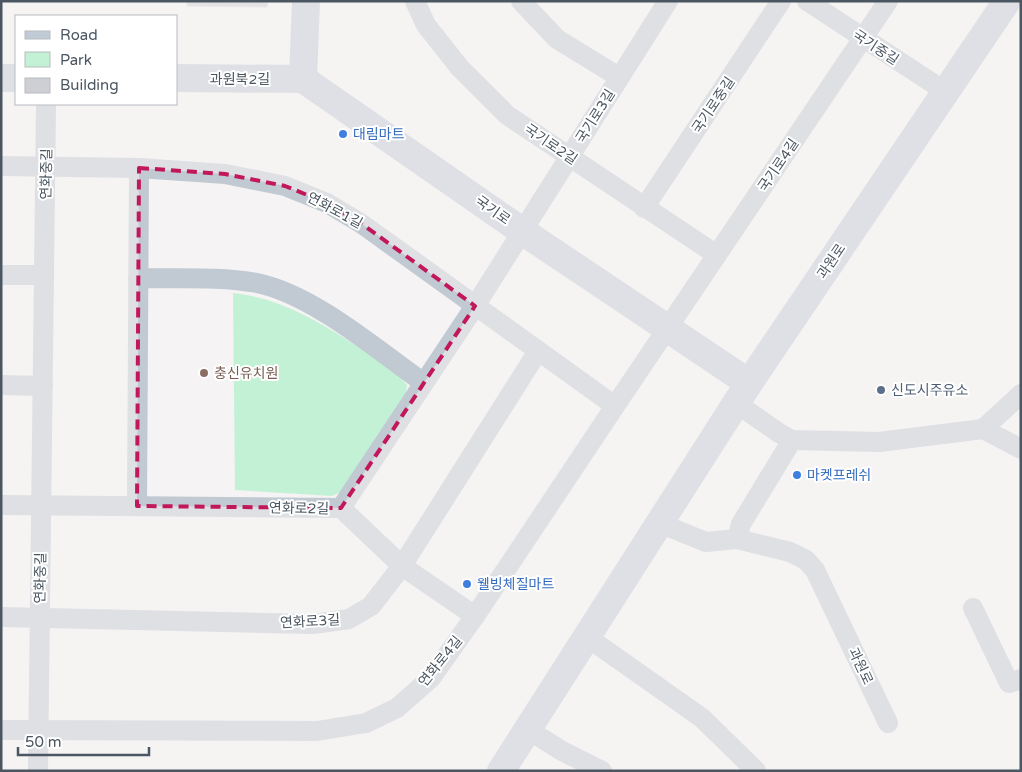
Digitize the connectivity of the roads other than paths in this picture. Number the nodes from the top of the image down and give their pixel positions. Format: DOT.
graph roads {
  1 [pos="306,1"];
  2 [pos="415,1"];
  3 [pos="521,1"];
  4 [pos="781,1"];
  5 [pos="807,1"];
  6 [pos="888,1"];
  7 [pos="1007,1"];
  8 [pos="664,2"];
  9 [pos="863,38"];
  10 [pos="1,78"];
  11 [pos="15,78"];
  12 [pos="178,78"];
  13 [pos="619,78"];
  14 [pos="303,79"];
  15 [pos="946,92"];
  16 [pos="46,105"];
  17 [pos="569,157"];
  18 [pos="1,166"];
  19 [pos="46,167"];
  20 [pos="139,168"];
  21 [pos="644,208"];
  22 [pos="522,230"];
  23 [pos="717,256"];
  24 [pos="1,275"];
  25 [pos="44,275"];
  26 [pos="138,278"];
  27 [pos="475,306"];
  28 [pos="668,328"];
  29 [pos="538,351"];
  30 [pos="424,383"];
  31 [pos="1,385"];
  32 [pos="43,386"];
  33 [pos="743,393"];
  34 [pos="1021,394"];
  35 [pos="614,406"];
  36 [pos="983,429"];
  37 [pos="792,440"];
  38 [pos="1021,449"];
  39 [pos="1,505"];
  40 [pos="41,505"];
  41 [pos="137,506"];
  42 [pos="341,508"];
  43 [pos="659,523"];
  44 [pos="737,539"];
  45 [pos="402,566"];
  46 [pos="973,608"];
  47 [pos="1,616"];
  48 [pos="475,616"];
  49 [pos="40,617"];
  50 [pos="587,637"];
  51 [pos="1021,679"];
  52 [pos="888,723"];
  53 [pos="1,730"];
  54 [pos="38,730"];
  55 [pos="527,730"];
  56 [pos="502,770"];
  57 [pos="38,771"];
  58 [pos="602,771"];
  59 [pos="756,771"];
  1 -- 14 [label="main road"];
  2 -- 17 [label="street, 국기로2길"];
  3 -- 13 [label="street, 국기로3길"];
  4 -- 21 [label="street, 국기로중길"];
  5 -- 9 [label="street, 국기중길"];
  6 -- 9 [label="street, 국기로4길"];
  7 -- 15 [label="main road, 과원로"];
  8 -- 13 [label="street, 국기로3길"];
  9 -- 15 [label="street, 국기중길"];
  9 -- 23 [label="street, 국기로4길"];
  10 -- 11 [label="main road"];
  12 -- 14 [label="main road, 과원북2길"];
  13 -- 17 [label="street, 국기로3길"];
  14 -- 22 [label="main road, 국기로"];
  15 -- 33 [label="main road, 과원로"];
  16 -- 19 [label="street, 연화중길"];
  17 -- 21 [label="street, 국기로2길"];
  17 -- 22 [label="street, 국기로3길"];
  18 -- 19 [label="street, 연화로1길"];
  19 -- 20 [label="street, 연화로1길"];
  19 -- 25 [label="street, 연화중길"];
  20 -- 26 [label="street"];
  20 -- 27 [label="street, 연화로1길"];
  21 -- 23 [label="street, 국기로2길"];
  22 -- 27 [label="street, 연화로2길"];
  22 -- 28 [label="main road, 국기로"];
  23 -- 28 [label="street, 국기로4길"];
  24 -- 25 [label="street"];
  25 -- 32 [label="street, 연화중길"];
  26 -- 30 [label="street"];
  26 -- 41 [label="street"];
  27 -- 29 [label="street, 연화로1길"];
  27 -- 30 [label="street, 연화로2길"];
  28 -- 33 [label="main road, 국기로"];
  28 -- 35 [label="street, 연화로4길"];
  29 -- 35 [label="street, 연화로1길"];
  29 -- 45 [label="street, 연화로3길"];
  30 -- 42 [label="street, 연화로2길"];
  31 -- 32 [label="street"];
  32 -- 40 [label="street, 연화중길"];
  33 -- 37 [label="street"];
  33 -- 43 [label="main road, 과원로"];
  34 -- 36 [label="street"];
  35 -- 48 [label="street, 연화로4길"];
  36 -- 37 [label="street"];
  36 -- 38 [label="street"];
  37 -- 44 [label="street"];
  39 -- 40 [label="street, 연화로2길"];
  40 -- 41 [label="street, 연화로2길"];
  40 -- 49 [label="street, 연화중길"];
  41 -- 42 [label="street, 연화로2길"];
  42 -- 45 [label="street"];
  43 -- 44 [label="street, 과원로"];
  43 -- 50 [label="main road, 과원로"];
  44 -- 52 [label="street, 과원로"];
  45 -- 48 [label="street"];
  45 -- 49 [label="street, 연화로3길"];
  46 -- 51 [label="street"];
  47 -- 49 [label="street, 연화로3길"];
  48 -- 54 [label="street, 연화로4길"];
  49 -- 54 [label="street, 연화중길"];
  50 -- 55 [label="main road, 과원로"];
  50 -- 59 [label="street"];
  53 -- 54 [label="street, 연화로4길"];
  54 -- 57 [label="street, 연화중길"];
  55 -- 56 [label="main road, 과원로"];
  55 -- 58 [label="street"];
}
